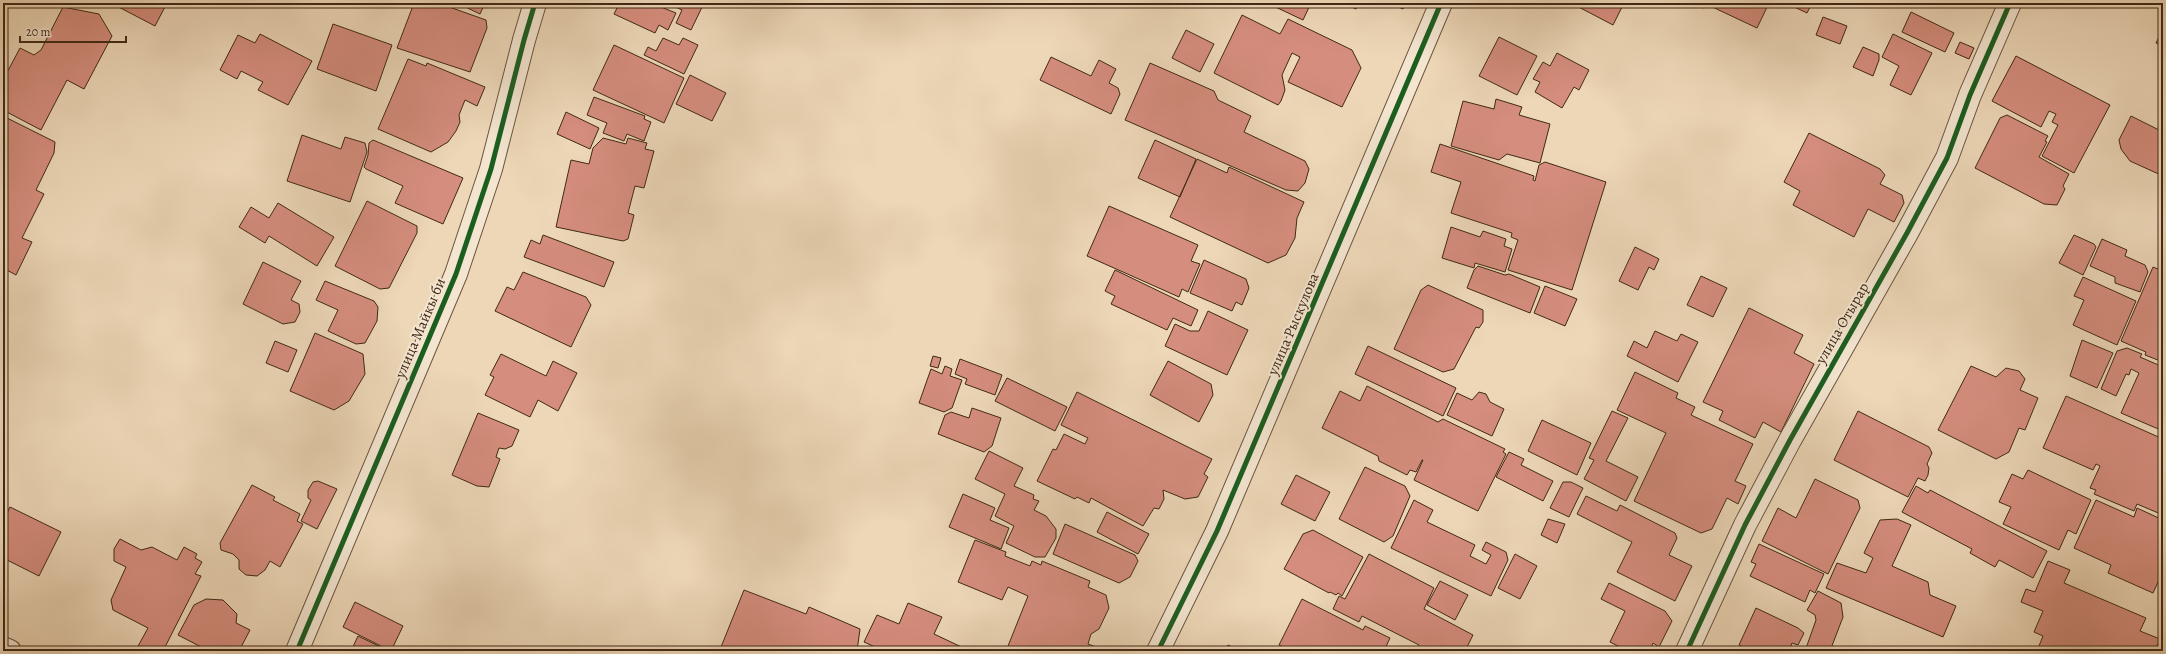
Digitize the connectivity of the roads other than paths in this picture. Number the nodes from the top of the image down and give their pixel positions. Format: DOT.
graph roads {
  1 [pos="535,3"];
  2 [pos="1441,3"];
  3 [pos="2010,3"];
  4 [pos="3,648"];
  5 [pos="10,651"];
  6 [pos="297,651"];
  7 [pos="1158,651"];
  8 [pos="1687,651"];
  1 -- 6 [label="street, улица Майкы би"];
  2 -- 7 [label="street, улица Рыскулова"];
  3 -- 8 [label="street, улица Отырар"];
  4 -- 5 [label="street"];
}
